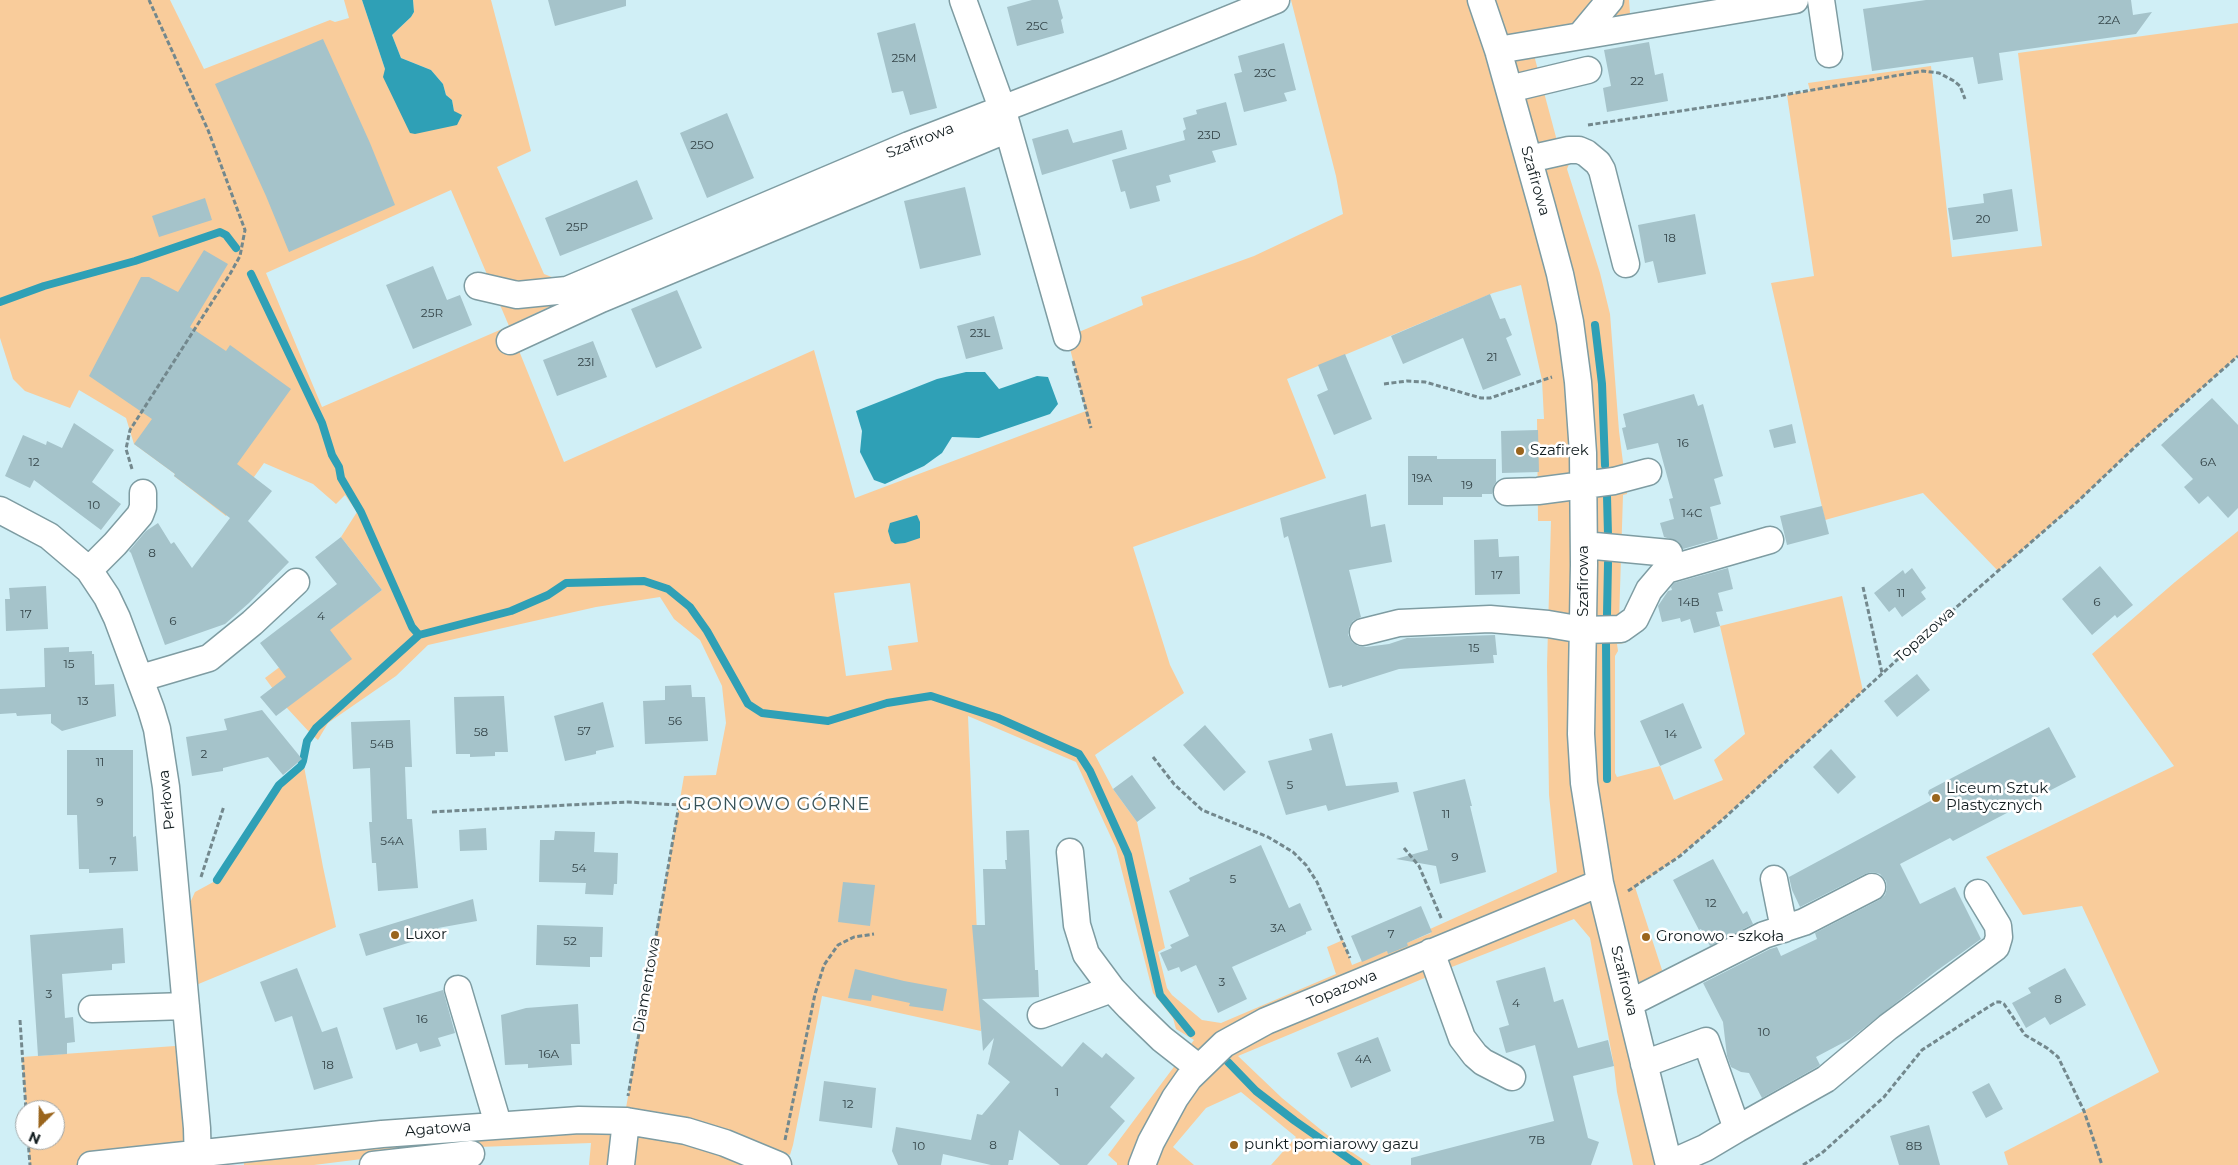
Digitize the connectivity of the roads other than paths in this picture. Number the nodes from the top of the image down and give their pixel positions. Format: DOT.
graph roads {
  1 [pos="963,0"];
  2 [pos="1276,0"];
  3 [pos="1481,0"];
  4 [pos="1610,0"];
  5 [pos="1795,0"];
  6 [pos="1821,0"];
  7 [pos="1580,36"];
  8 [pos="1498,50"];
  9 [pos="1829,54"];
  10 [pos="1588,70"];
  11 [pos="1509,89"];
  12 [pos="1005,118"];
  13 [pos="1529,159"];
  14 [pos="1626,264"];
  15 [pos="478,286"];
  16 [pos="1067,338"];
  17 [pos="510,341"];
  18 [pos="1648,472"];
  19 [pos="1584,484"];
  20 [pos="1506,492"];
  21 [pos="142,493"];
  22 [pos="0,510"];
  23 [pos="1770,540"];
  24 [pos="1584,545"];
  25 [pos="1670,553"];
  26 [pos="89,570"];
  27 [pos="296,582"];
  28 [pos="1583,630"];
  29 [pos="1364,632"];
  30 [pos="141,678"];
  31 [pos="1070,852"];
  32 [pos="1774,879"];
  33 [pos="1872,887"];
  34 [pos="1603,893"];
  35 [pos="1978,893"];
  36 [pos="1784,928"];
  37 [pos="1442,948"];
  38 [pos="458,989"];
  39 [pos="1112,989"];
  40 [pos="1630,1002"];
  41 [pos="186,1006"];
  42 [pos="92,1009"];
  43 [pos="1040,1015"];
  44 [pos="1644,1064"];
  45 [pos="1199,1068"];
  46 [pos="1512,1077"];
  47 [pos="626,1121"];
  48 [pos="489,1125"];
  49 [pos="1736,1129"];
  50 [pos="282,1154"];
  51 [pos="198,1159"];
  52 [pos="469,1160"];
  53 [pos="91,1165"];
  54 [pos="373,1165"];
  55 [pos="621,1165"];
  56 [pos="777,1165"];
  57 [pos="1142,1165"];
  58 [pos="1669,1165"];
  1 -- 12 [label="street"];
  2 -- 12 [label="street, Szafirowa"];
  3 -- 8 [label="street, Szafirowa"];
  4 -- 7 [label="street"];
  5 -- 7 [label="street"];
  6 -- 9 [label="street"];
  7 -- 8 [label="street"];
  8 -- 11 [label="street, Szafirowa"];
  10 -- 11 [label="street"];
  11 -- 13 [label="street, Szafirowa"];
  12 -- 15 [label="street, Szafirowa"];
  12 -- 16 [label="street"];
  12 -- 17 [label="street"];
  13 -- 14 [label="street"];
  13 -- 19 [label="street, Szafirowa"];
  18 -- 19 [label="street"];
  19 -- 20 [label="street"];
  19 -- 24 [label="street, Szafirowa"];
  21 -- 26 [label="street"];
  22 -- 26 [label="street, Perłowa"];
  23 -- 28 [label="street"];
  24 -- 25 [label="street"];
  24 -- 28 [label="street, Szafirowa"];
  26 -- 30 [label="street, Perłowa"];
  27 -- 30 [label="street"];
  28 -- 29 [label="street"];
  28 -- 34 [label="street, Szafirowa"];
  30 -- 41 [label="street, Perłowa"];
  31 -- 39 [label="street"];
  32 -- 36 [label="street"];
  33 -- 36 [label="street"];
  34 -- 37 [label="street, Topazowa"];
  34 -- 40 [label="street, Szafirowa"];
  35 -- 49 [label="street"];
  36 -- 40 [label="street"];
  37 -- 45 [label="street, Topazowa"];
  37 -- 46 [label="street"];
  38 -- 48 [label="street"];
  39 -- 43 [label="street"];
  39 -- 45 [label="street"];
  40 -- 44 [label="street, Szafirowa"];
  41 -- 42 [label="street"];
  41 -- 51 [label="street, Perłowa"];
  44 -- 49 [label="street"];
  44 -- 58 [label="street, Szafirowa"];
  45 -- 57 [label="street, Topazowa"];
  47 -- 48 [label="street, Agatowa"];
  47 -- 55 [label="street"];
  47 -- 56 [label="street, Agatowa"];
  48 -- 50 [label="street, Agatowa"];
  48 -- 52 [label="street"];
  49 -- 58 [label="street"];
  50 -- 51 [label="street, Agatowa"];
  51 -- 53 [label="street, Agatowa"];
  52 -- 54 [label="street"];
}
